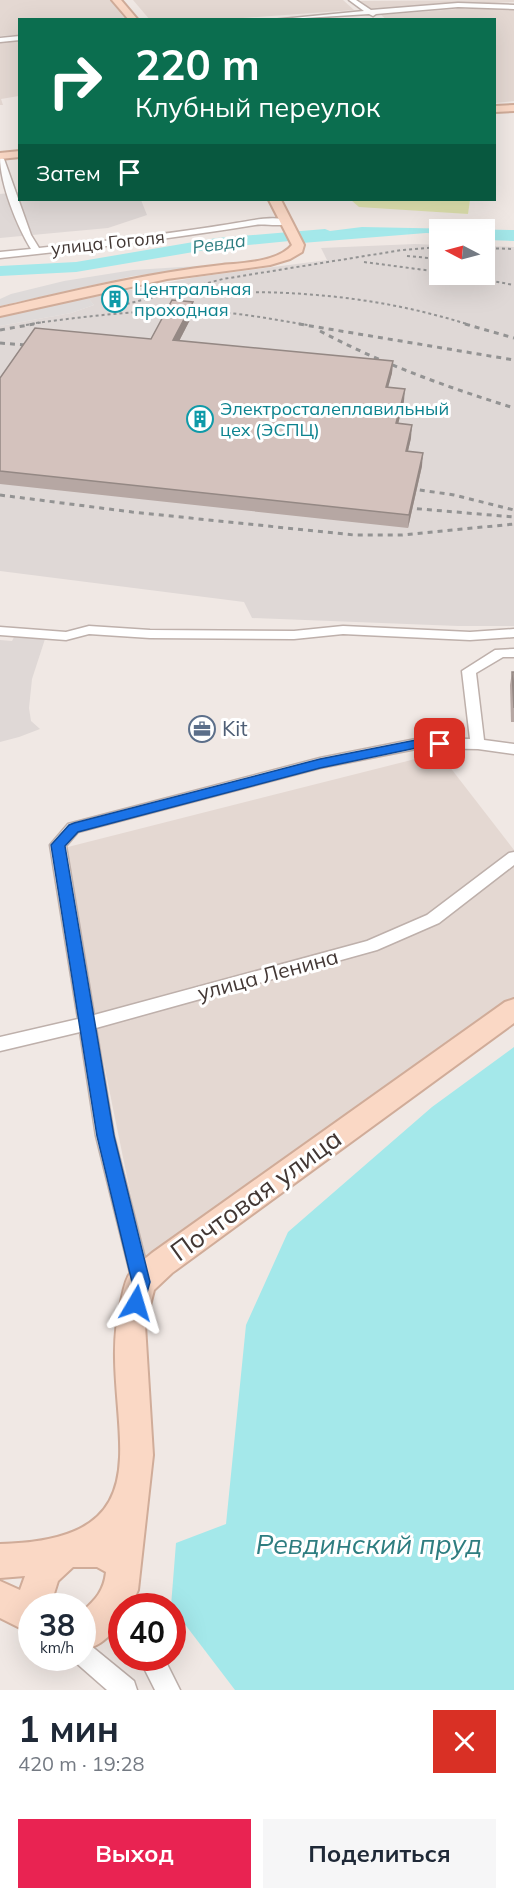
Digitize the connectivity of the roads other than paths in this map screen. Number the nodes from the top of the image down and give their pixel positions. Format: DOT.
graph roads {
  1 [pos="116,0"];
  2 [pos="352,0"];
  3 [pos="514,8"];
  4 [pos="371,12"];
  5 [pos="132,18"];
  6 [pos="299,18"];
  7 [pos="378,18"];
  8 [pos="18,38"];
  9 [pos="0,40"];
  10 [pos="514,108"];
  11 [pos="496,110"];
  12 [pos="18,154"];
  13 [pos="0,158"];
  14 [pos="276,201"];
  15 [pos="288,225"];
  16 [pos="36,250"];
  17 [pos="0,255"];
  18 [pos="0,312"];
  19 [pos="0,631"];
  20 [pos="514,633"];
  21 [pos="470,636"];
  22 [pos="514,653"];
  23 [pos="490,658"];
  24 [pos="478,744"];
  25 [pos="514,749"];
  26 [pos="514,857"];
  27 [pos="514,1009"];
  28 [pos="86,1024"];
  29 [pos="0,1044"];
  30 [pos="141,1282"];
  31 [pos="131,1495"];
  32 [pos="66,1550"];
  33 [pos="0,1561"];
  34 [pos="124,1564"];
  35 [pos="37,1593"];
  36 [pos="128,1593"];
  37 [pos="0,1598"];
  38 [pos="18,1609"];
  39 [pos="96,1623"];
  40 [pos="96,1665"];
  41 [pos="158,1671"];
  42 [pos="125,1690"];
  43 [pos="168,1690"];
  1 -- 5 [label="street"];
  2 -- 4 [label="street"];
  3 -- 4 [label="street"];
  4 -- 6 [label="street"];
  4 -- 7 [label="street"];
  8 -- 9 [label="street"];
  10 -- 11 [label="street"];
  12 -- 13 [label="street"];
  13 -- 16 [label="street"];
  14 -- 15 [label="street"];
  15 -- 16 [label="street, улица Гоголя"];
  15 -- 18 [label="street"];
  16 -- 17 [label="street, улица Гоголя"];
  19 -- 21 [label="street"];
  20 -- 21 [label="street"];
  21 -- 23 [label="street"];
  22 -- 23 [label="street"];
  23 -- 24 [label="street"];
  24 -- 25 [label="street"];
  24 -- 28 [label="street"];
  26 -- 28 [label="street, улица Ленина"];
  27 -- 30 [label="street, Почтовая улица"];
  28 -- 29 [label="street, улица Ленина"];
  28 -- 30 [label="street"];
  30 -- 31 [label="street"];
  31 -- 32 [label="street"];
  31 -- 34 [label="street"];
  32 -- 33 [label="street"];
  32 -- 34 [label="street"];
  32 -- 35 [label="street"];
  34 -- 36 [label="street"];
  34 -- 39 [label="street"];
  37 -- 38 [label="street"];
  40 -- 42 [label="street"];
  41 -- 43 [label="street"];
}
